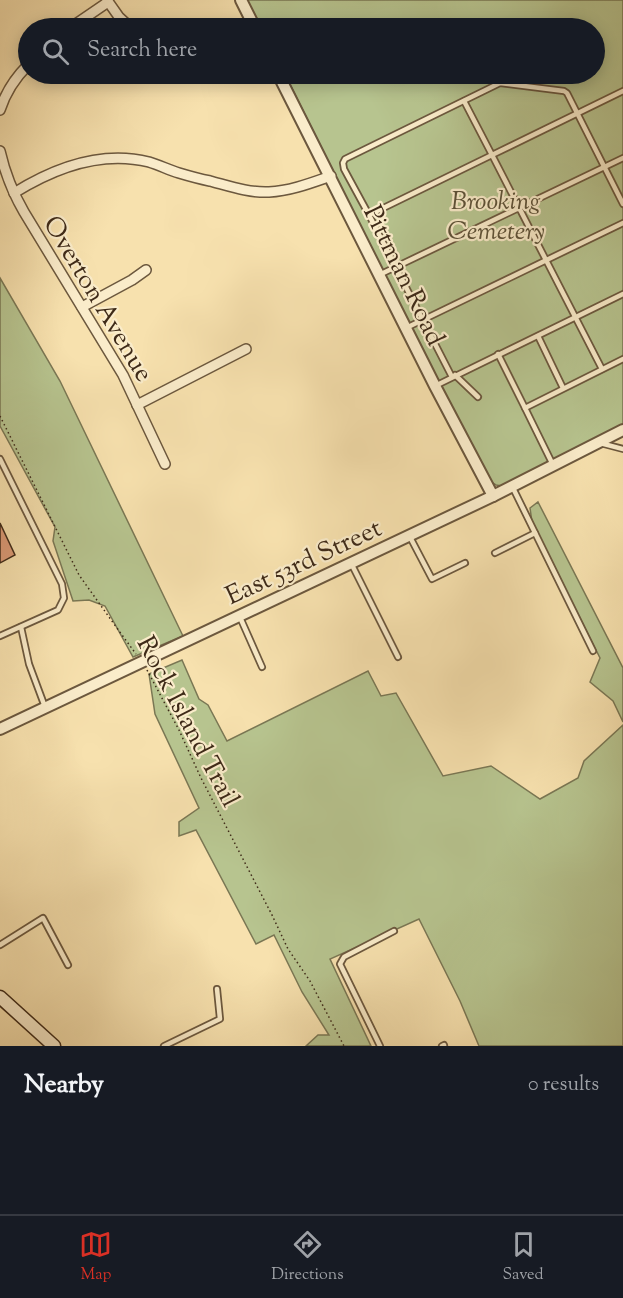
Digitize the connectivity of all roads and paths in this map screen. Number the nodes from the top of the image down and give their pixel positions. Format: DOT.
graph roads {
  1 [pos="241,0"];
  2 [pos="107,1"];
  3 [pos="84,18"];
  4 [pos="119,18"];
  5 [pos="250,18"];
  6 [pos="18,75"];
  7 [pos="283,84"];
  8 [pos="498,84"];
  9 [pos="508,84"];
  10 [pos="623,91"];
  11 [pos="464,100"];
  12 [pos="0,110"];
  13 [pos="577,113"];
  14 [pos="0,151"];
  15 [pos="492,155"];
  16 [pos="623,158"];
  17 [pos="605,167"];
  18 [pos="331,176"];
  19 [pos="14,193"];
  20 [pos="623,204"];
  21 [pos="520,208"];
  22 [pos="369,214"];
  23 [pos="623,223"];
  24 [pos="546,260"];
  25 [pos="397,267"];
  26 [pos="146,270"];
  27 [pos="379,276"];
  28 [pos="623,294"];
  29 [pos="82,307"];
  30 [pos="575,317"];
  31 [pos="423,320"];
  32 [pos="406,328"];
  33 [pos="538,336"];
  34 [pos="246,349"];
  35 [pos="498,354"];
  36 [pos="623,359"];
  37 [pos="602,369"];
  38 [pos="454,376"];
  39 [pos="435,386"];
  40 [pos="563,388"];
  41 [pos="478,397"];
  42 [pos="137,405"];
  43 [pos="525,408"];
  44 [pos="0,416"];
  45 [pos="623,430"];
  46 [pos="598,443"];
  47 [pos="623,449"];
  48 [pos="0,459"];
  49 [pos="165,464"];
  50 [pos="553,465"];
  51 [pos="512,486"];
  52 [pos="494,496"];
  53 [pos="535,533"];
  54 [pos="409,536"];
  55 [pos="495,553"];
  56 [pos="351,563"];
  57 [pos="465,563"];
  58 [pos="239,615"];
  59 [pos="21,627"];
  60 [pos="0,636"];
  61 [pos="593,651"];
  62 [pos="398,657"];
  63 [pos="142,661"];
  64 [pos="262,667"];
  65 [pos="45,707"];
  66 [pos="0,729"];
  67 [pos="394,931"];
  68 [pos="0,945"];
  69 [pos="68,965"];
  70 [pos="217,989"];
  71 [pos="0,997"];
  72 [pos="54,1046"];
  73 [pos="164,1046"];
  74 [pos="344,1046"];
  75 [pos="380,1046"];
  1 -- 5 [label="street"];
  2 -- 3 [label="street"];
  2 -- 4 [label="street"];
  6 -- 12 [label="street"];
  7 -- 18 [label="street, Pittman Road"];
  8 -- 11 [label="lane"];
  9 -- 13 [label="lane"];
  10 -- 13 [label="lane"];
  11 -- 15 [label="lane"];
  11 -- 22 [label="lane"];
  13 -- 15 [label="lane"];
  13 -- 17 [label="lane"];
  14 -- 19 [label="street, Overton Avenue"];
  15 -- 21 [label="lane"];
  15 -- 22 [label="lane"];
  16 -- 17 [label="lane"];
  17 -- 20 [label="lane"];
  17 -- 21 [label="lane"];
  18 -- 19 [label="street"];
  18 -- 27 [label="street, Pittman Road"];
  19 -- 29 [label="street, Overton Avenue"];
  21 -- 24 [label="lane"];
  21 -- 25 [label="lane"];
  22 -- 25 [label="lane"];
  23 -- 24 [label="lane"];
  24 -- 30 [label="lane"];
  24 -- 31 [label="lane"];
  25 -- 27 [label="lane"];
  25 -- 31 [label="lane"];
  26 -- 29 [label="street"];
  27 -- 32 [label="street, Pittman Road"];
  28 -- 30 [label="lane"];
  29 -- 42 [label="street, Overton Avenue"];
  30 -- 33 [label="lane"];
  30 -- 37 [label="lane"];
  31 -- 32 [label="lane"];
  31 -- 38 [label="lane"];
  32 -- 39 [label="street, Pittman Road"];
  33 -- 35 [label="lane"];
  33 -- 40 [label="lane"];
  34 -- 42 [label="street"];
  35 -- 38 [label="lane"];
  35 -- 43 [label="lane"];
  36 -- 37 [label="lane"];
  37 -- 40 [label="lane"];
  38 -- 39 [label="lane"];
  38 -- 41 [label="lane"];
  39 -- 52 [label="street, Pittman Road"];
  40 -- 43 [label="lane"];
  42 -- 49 [label="street, Overton Avenue"];
  43 -- 50 [label="lane"];
  44 -- 63 [label="path, Rock Island Trail"];
  45 -- 46 [label="street, East 53rd Street"];
  46 -- 47 [label="lane"];
  46 -- 50 [label="street, East 53rd Street"];
  48 -- 59 [label="lane"];
  50 -- 51 [label="street, East 53rd Street"];
  51 -- 52 [label="street, East 53rd Street"];
  51 -- 53 [label="lane"];
  52 -- 54 [label="street, East 53rd Street"];
  53 -- 55 [label="lane"];
  53 -- 61 [label="lane"];
  54 -- 56 [label="street, East 53rd Street"];
  54 -- 57 [label="lane"];
  56 -- 58 [label="street, East 53rd Street"];
  56 -- 62 [label="lane"];
  58 -- 63 [label="street, East 53rd Street"];
  58 -- 64 [label="lane"];
  59 -- 60 [label="lane"];
  59 -- 65 [label="lane"];
  63 -- 65 [label="street, East 53rd Street"];
  63 -- 74 [label="path, Rock Island Trail"];
  65 -- 66 [label="street, East 53rd Street"];
  67 -- 75 [label="lane"];
  68 -- 69 [label="lane"];
  70 -- 73 [label="lane"];
  71 -- 72 [label="main road"];
}
